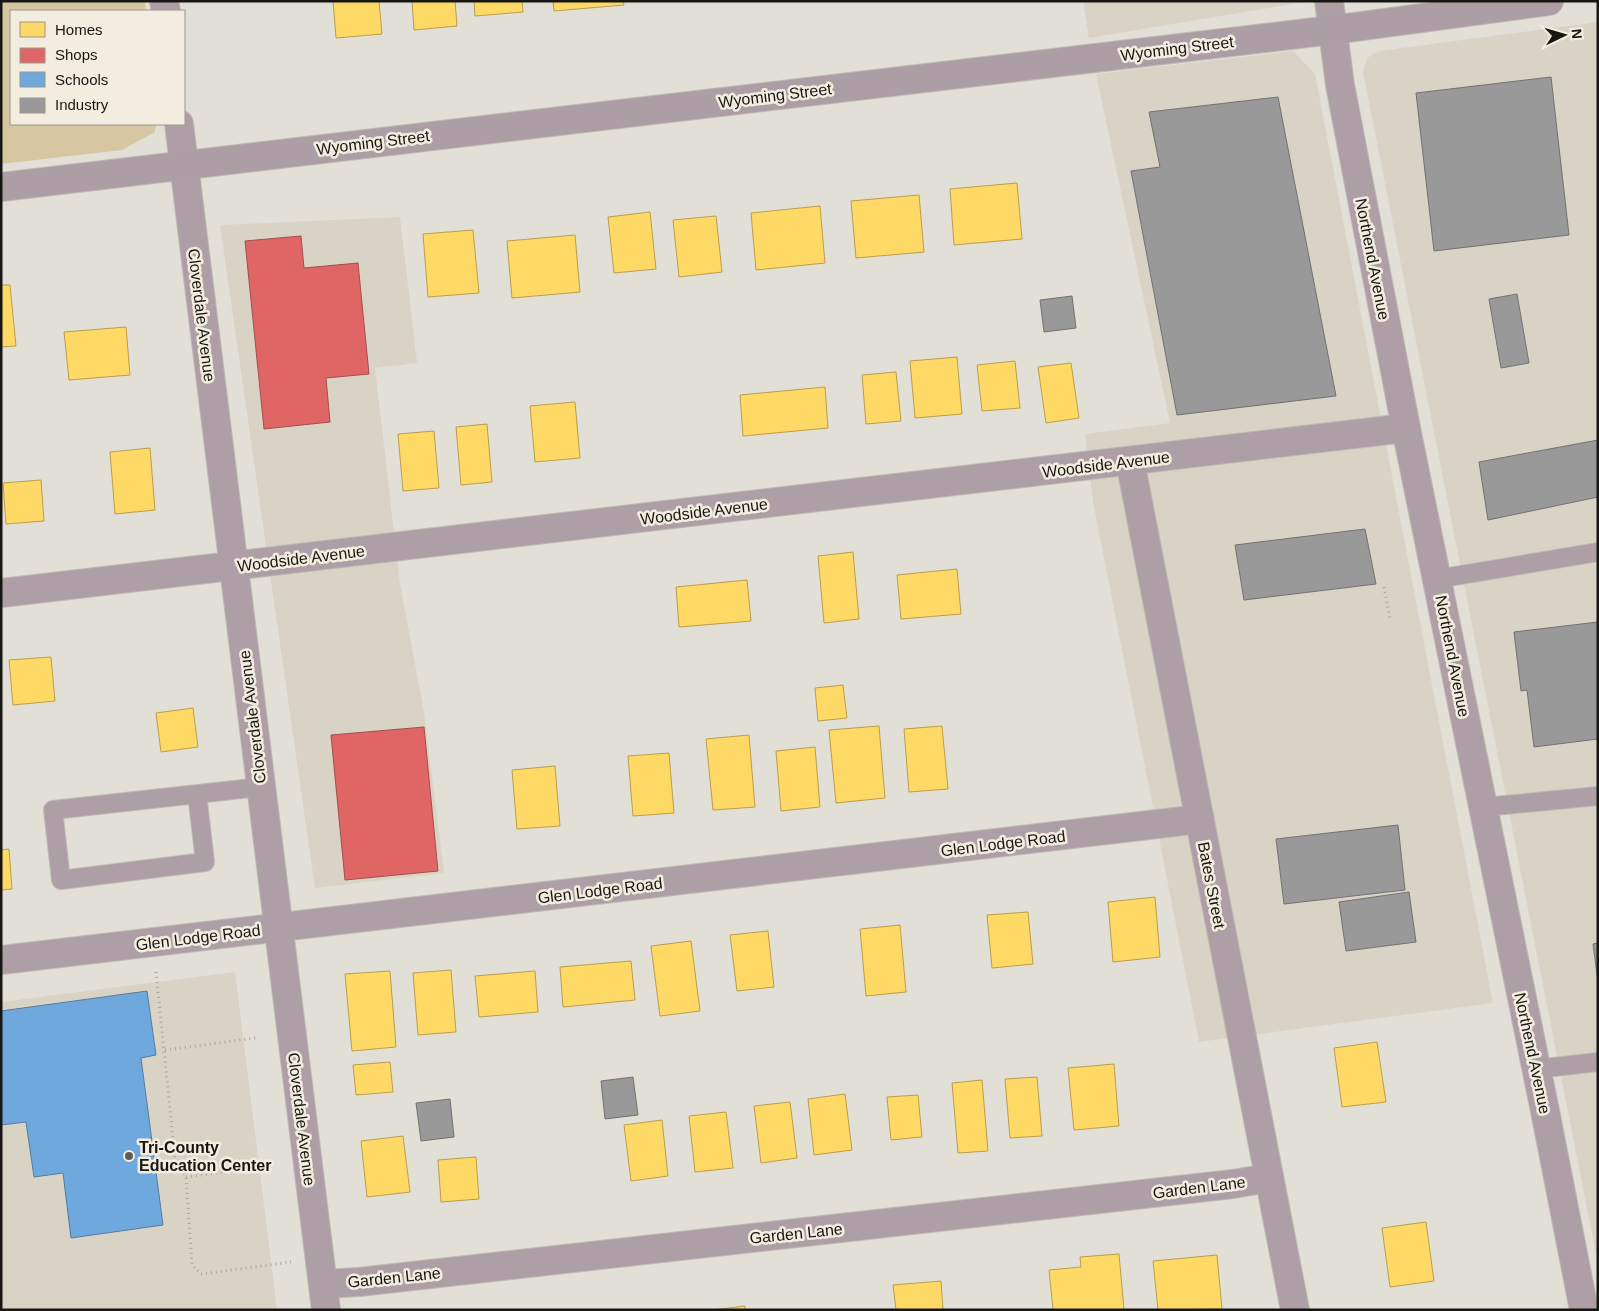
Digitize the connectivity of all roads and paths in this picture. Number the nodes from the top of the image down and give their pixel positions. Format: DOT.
graph roads {
  1 [pos="1329,1"];
  2 [pos="1549,1"];
  3 [pos="1332,30"];
  4 [pos="178,125"];
  5 [pos="184,166"];
  6 [pos="1,187"];
  7 [pos="1406,428"];
  8 [pos="1130,461"];
  9 [pos="1598,552"];
  10 [pos="234,566"];
  11 [pos="1438,579"];
  12 [pos="1384,587"];
  13 [pos="1,593"];
  14 [pos="1390,619"];
  15 [pos="261,787"];
  16 [pos="197,794"];
  17 [pos="1598,796"];
  18 [pos="1484,807"];
  19 [pos="1200,819"];
  20 [pos="278,927"];
  21 [pos="1,960"];
  22 [pos="156,972"];
  23 [pos="256,1038"];
  24 [pos="165,1050"];
  25 [pos="1598,1062"];
  26 [pos="1536,1069"];
  27 [pos="271,1166"];
  28 [pos="186,1177"];
  29 [pos="1269,1178"];
  30 [pos="298,1260"];
  31 [pos="324,1297"];
  32 [pos="1295,1310"];
  33 [pos="1584,1310"];
  1 -- 3 [label="street, Northend Avenue"];
  2 -- 3 [label="street, Wyoming Street"];
  3 -- 5 [label="street, Wyoming Street"];
  3 -- 7 [label="street, Northend Avenue"];
  4 -- 5 [label="street, Cloverdale Avenue"];
  5 -- 6 [label="street, Wyoming Street"];
  5 -- 10 [label="street, Cloverdale Avenue"];
  7 -- 8 [label="street, Woodside Avenue"];
  7 -- 11 [label="street, Northend Avenue"];
  8 -- 10 [label="street, Woodside Avenue"];
  8 -- 19 [label="street, Bates Street"];
  9 -- 11 [label="lane"];
  10 -- 13 [label="street, Woodside Avenue"];
  10 -- 15 [label="street, Cloverdale Avenue"];
  11 -- 18 [label="street, Northend Avenue"];
  12 -- 14 [label="path"];
  15 -- 16 [label="lane"];
  15 -- 20 [label="street, Cloverdale Avenue"];
  16 -- 16 [label="lane"];
  17 -- 18 [label="lane"];
  18 -- 26 [label="street, Northend Avenue"];
  19 -- 20 [label="street, Glen Lodge Road"];
  19 -- 29 [label="street, Bates Street"];
  20 -- 21 [label="street, Glen Lodge Road"];
  20 -- 31 [label="street, Cloverdale Avenue"];
  22 -- 24 [label="path"];
  23 -- 24 [label="path"];
  24 -- 28 [label="path"];
  25 -- 26 [label="lane"];
  26 -- 33 [label="street, Northend Avenue"];
  27 -- 28 [label="path"];
  28 -- 30 [label="path"];
  29 -- 31 [label="street, Garden Lane"];
  29 -- 32 [label="street, Bates Street"];
}
